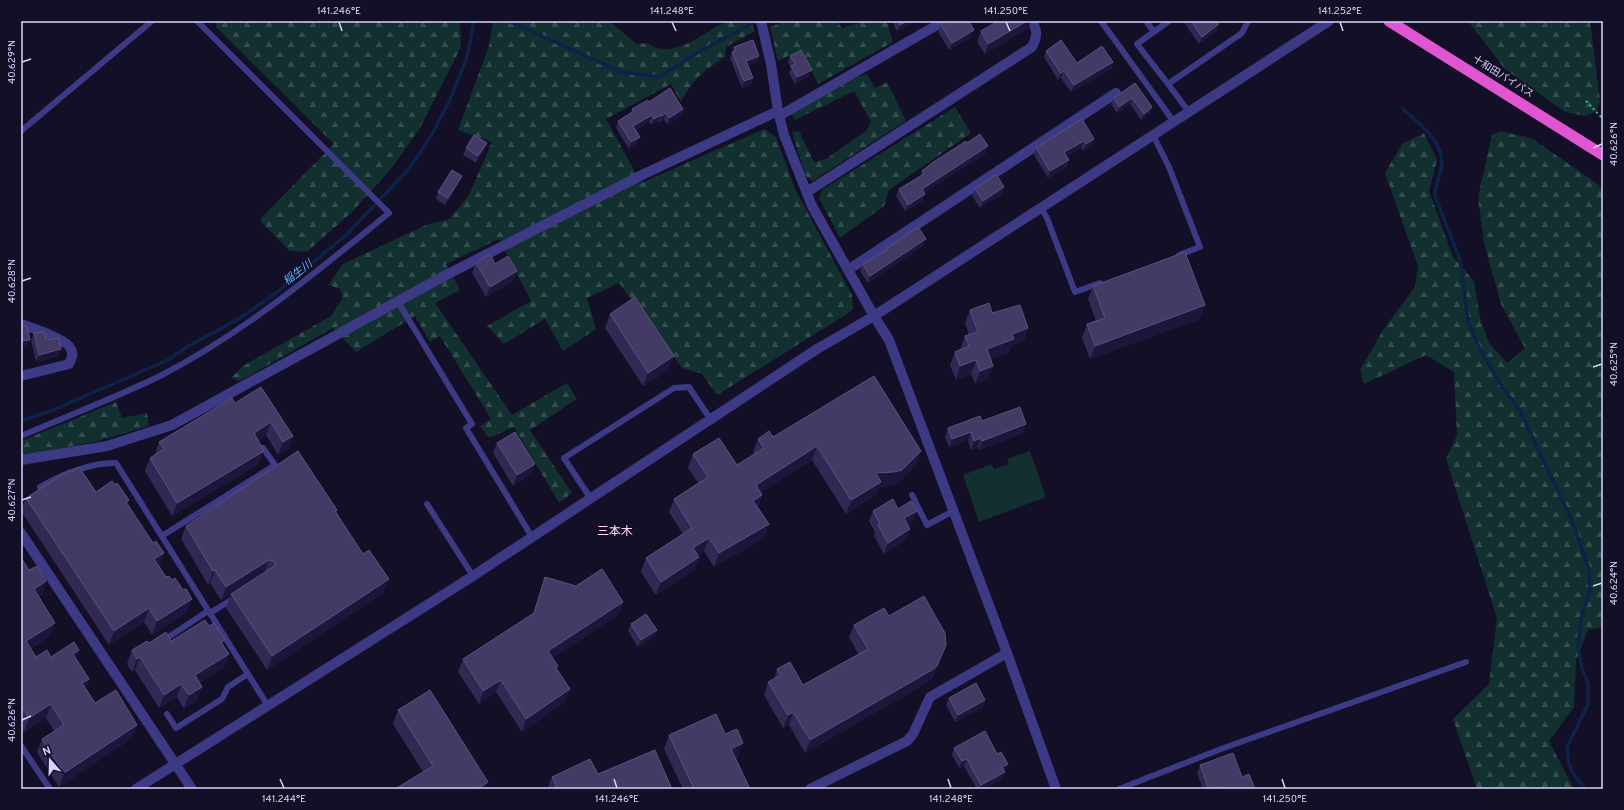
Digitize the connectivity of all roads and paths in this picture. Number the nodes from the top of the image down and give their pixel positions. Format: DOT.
graph roads {
  1 [pos="152,21"];
  2 [pos="197,21"];
  3 [pos="761,21"];
  4 [pos="944,21"];
  5 [pos="1032,21"];
  6 [pos="1101,21"];
  7 [pos="1146,21"];
  8 [pos="1169,21"];
  9 [pos="1248,21"];
  10 [pos="1329,21"];
  11 [pos="1389,21"];
  12 [pos="1154,32"];
  13 [pos="1168,84"];
  14 [pos="1116,93"];
  15 [pos="1586,101"];
  16 [pos="1189,112"];
  17 [pos="778,114"];
  18 [pos="1603,119"];
  19 [pos="1174,122"];
  20 [pos="21,131"];
  21 [pos="1153,135"];
  22 [pos="1603,155"];
  23 [pos="807,192"];
  24 [pos="1041,208"];
  25 [pos="1174,257"];
  26 [pos="848,270"];
  27 [pos="1107,281"];
  28 [pos="398,302"];
  29 [pos="874,316"];
  30 [pos="21,324"];
  31 [pos="21,376"];
  32 [pos="711,420"];
  33 [pos="21,436"];
  34 [pos="263,448"];
  35 [pos="21,460"];
  36 [pos="40,487"];
  37 [pos="912,495"];
  38 [pos="591,499"];
  39 [pos="427,504"];
  40 [pos="953,511"];
  41 [pos="21,533"];
  42 [pos="162,536"];
  43 [pos="532,537"];
  44 [pos="473,576"];
  45 [pos="241,593"];
  46 [pos="209,612"];
  47 [pos="164,640"];
  48 [pos="1007,653"];
  49 [pos="1466,662"];
  50 [pos="248,674"];
  51 [pos="268,706"];
  52 [pos="167,714"];
  53 [pos="21,746"];
  54 [pos="176,764"];
  55 [pos="50,789"];
  56 [pos="136,789"];
  57 [pos="192,789"];
  58 [pos="810,789"];
  59 [pos="1056,789"];
  60 [pos="1119,789"];
  1 -- 20 [label="lane"];
  2 -- 33 [label="lane"];
  3 -- 17 [label="street"];
  4 -- 17 [label="street"];
  5 -- 23 [label="street"];
  6 -- 19 [label="lane"];
  7 -- 12 [label="lane"];
  8 -- 12 [label="lane"];
  9 -- 13 [label="lane"];
  10 -- 16 [label="street"];
  11 -- 22 [label="highway, 十和田バイパス"];
  12 -- 13 [label="lane"];
  13 -- 16 [label="lane"];
  14 -- 26 [label="street"];
  15 -- 18 [label="path"];
  16 -- 19 [label="street"];
  17 -- 23 [label="street"];
  17 -- 28 [label="street"];
  19 -- 21 [label="street"];
  21 -- 24 [label="street"];
  21 -- 25 [label="lane"];
  23 -- 26 [label="street"];
  24 -- 27 [label="lane"];
  24 -- 29 [label="street"];
  26 -- 29 [label="street"];
  28 -- 35 [label="street"];
  28 -- 43 [label="lane"];
  29 -- 32 [label="street"];
  29 -- 40 [label="street"];
  30 -- 31 [label="street"];
  32 -- 38 [label="street"];
  32 -- 38 [label="lane"];
  34 -- 42 [label="lane"];
  36 -- 42 [label="lane"];
  37 -- 40 [label="lane"];
  38 -- 43 [label="street"];
  39 -- 44 [label="lane"];
  40 -- 48 [label="street"];
  41 -- 54 [label="street"];
  42 -- 46 [label="lane"];
  43 -- 44 [label="street"];
  44 -- 51 [label="street"];
  45 -- 46 [label="lane"];
  46 -- 47 [label="lane"];
  46 -- 50 [label="lane"];
  48 -- 58 [label="street"];
  48 -- 59 [label="street"];
  49 -- 60 [label="lane"];
  50 -- 51 [label="lane"];
  50 -- 52 [label="lane"];
  51 -- 54 [label="street"];
  53 -- 55 [label="lane"];
  54 -- 56 [label="street"];
  54 -- 57 [label="street"];
}
